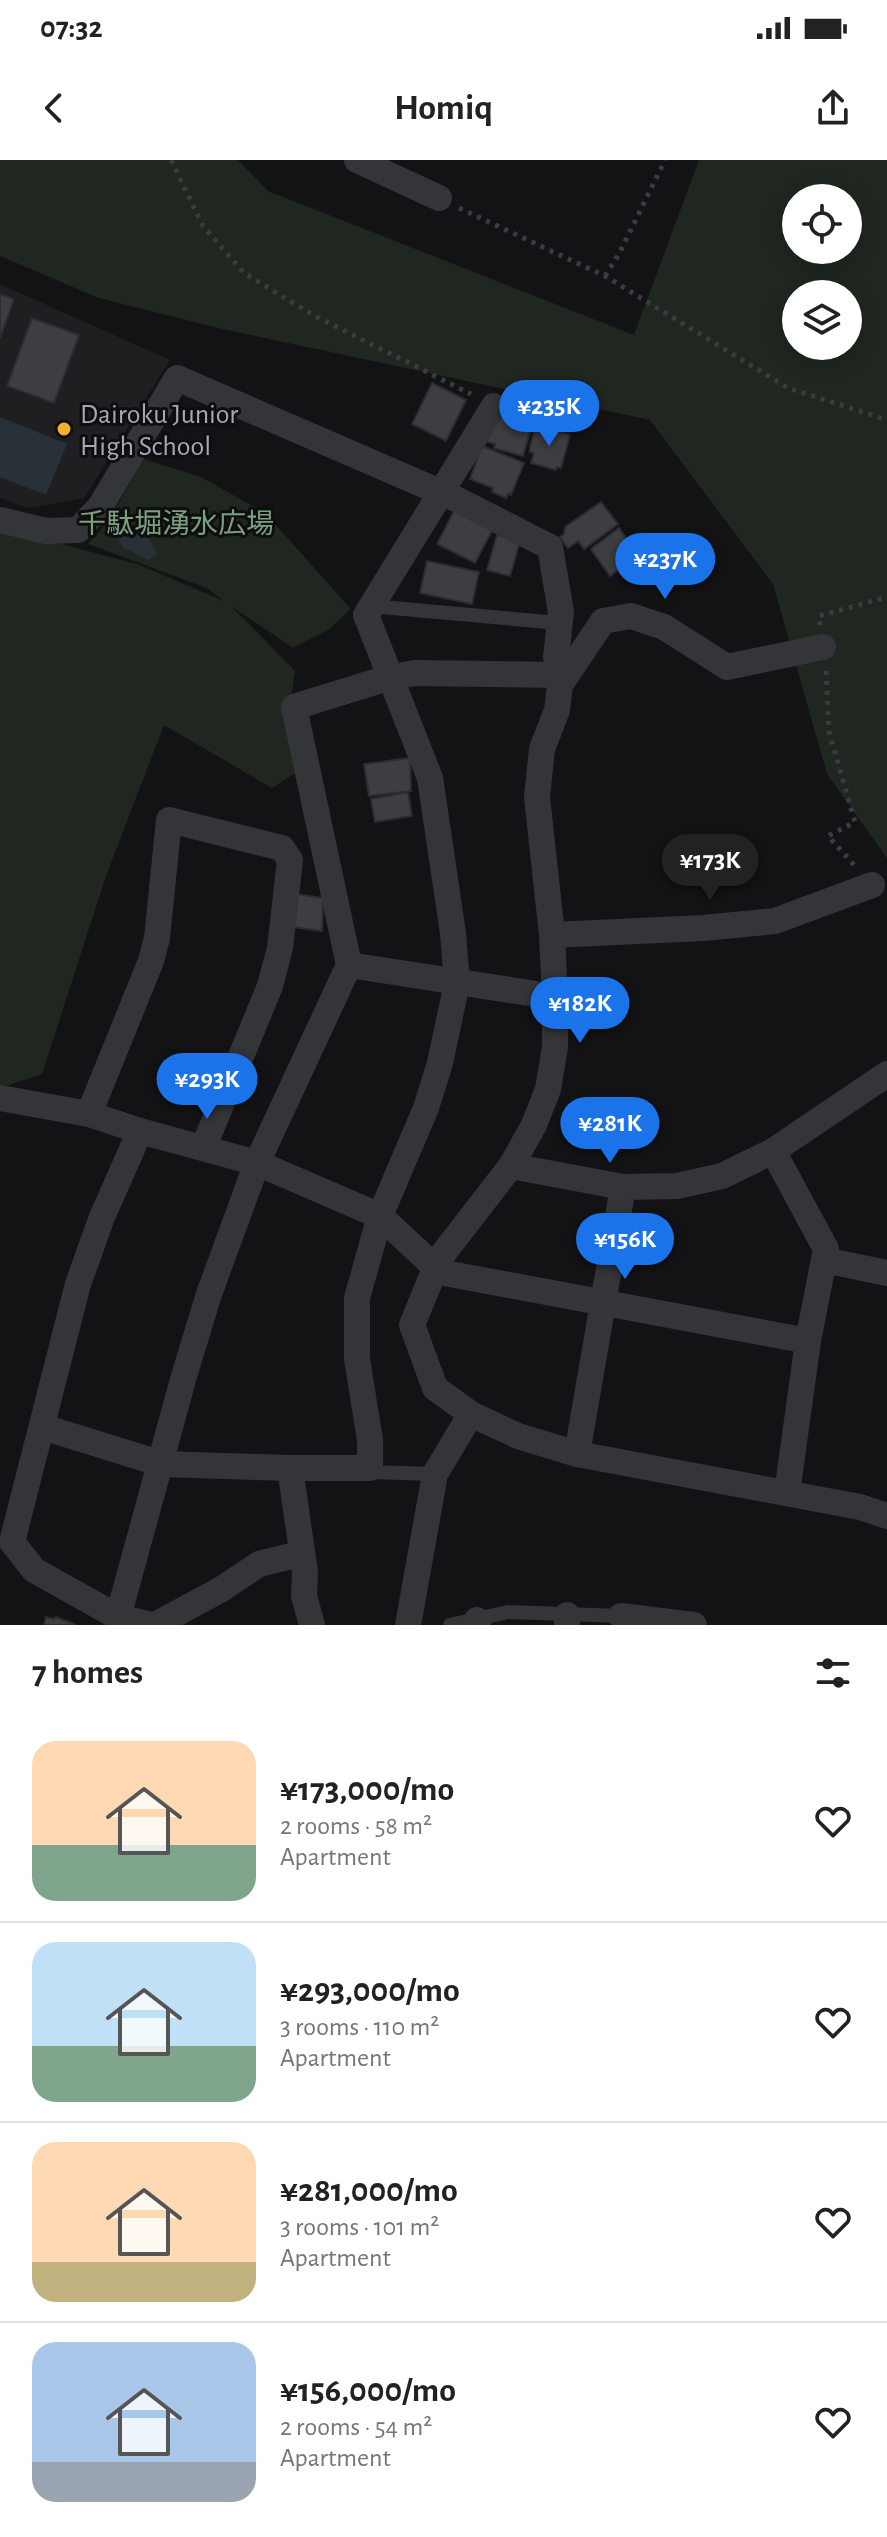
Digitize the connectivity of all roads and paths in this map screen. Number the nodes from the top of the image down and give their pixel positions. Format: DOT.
graph roads {
  1 [pos="171,160"];
  2 [pos="357,160"];
  3 [pos="665,160"];
  4 [pos="439,198"];
  5 [pos="605,276"];
  6 [pos="494,406"];
  7 [pos="887,420"];
  8 [pos="439,493"];
  9 [pos="0,520"];
  10 [pos="887,597"];
  11 [pos="370,606"];
  12 [pos="559,623"];
  13 [pos="823,647"];
  14 [pos="391,677"];
  15 [pos="560,680"];
  16 [pos="320,834"];
  17 [pos="282,848"];
  18 [pos="872,885"];
  19 [pos="552,935"];
  20 [pos="349,965"];
  21 [pos="457,983"];
  22 [pos="555,997"];
  23 [pos="887,1074"];
  24 [pos="0,1098"];
  25 [pos="89,1114"];
  26 [pos="140,1131"];
  27 [pos="204,1146"];
  28 [pos="773,1151"];
  29 [pos="257,1163"];
  30 [pos="511,1166"];
  31 [pos="623,1187"];
  32 [pos="380,1216"];
  33 [pos="824,1260"];
  34 [pos="883,1267"];
  35 [pos="434,1269"];
  36 [pos="603,1303"];
  37 [pos="808,1341"];
  38 [pos="471,1414"];
  39 [pos="43,1427"];
  40 [pos="577,1454"];
  41 [pos="162,1464"];
  42 [pos="290,1468"];
  43 [pos="370,1468"];
  44 [pos="435,1474"];
  45 [pos="787,1493"];
  46 [pos="887,1516"];
  47 [pos="8,1530"];
  48 [pos="300,1554"];
  49 [pos="621,1616"];
  50 [pos="118,1617"];
  51 [pos="567,1620"];
  52 [pos="478,1622"];
  53 [pos="153,1625"];
  54 [pos="312,1625"];
  55 [pos="408,1625"];
  56 [pos="450,1625"];
  57 [pos="694,1625"];
  1 -- 6 [label="path"];
  2 -- 4 [label="street"];
  3 -- 5 [label="path"];
  4 -- 5 [label="path"];
  5 -- 7 [label="path"];
  6 -- 8 [label="street"];
  8 -- 9 [label="street"];
  8 -- 11 [label="street"];
  8 -- 12 [label="street"];
  10 -- 13 [label="path"];
  11 -- 12 [label="lane"];
  11 -- 14 [label="street"];
  12 -- 15 [label="street"];
  13 -- 15 [label="street"];
  13 -- 18 [label="path"];
  14 -- 15 [label="street"];
  14 -- 16 [label="street"];
  14 -- 21 [label="street"];
  15 -- 19 [label="street"];
  16 -- 17 [label="street"];
  16 -- 20 [label="street"];
  17 -- 25 [label="street"];
  17 -- 27 [label="street"];
  18 -- 19 [label="street"];
  19 -- 22 [label="street"];
  20 -- 21 [label="street"];
  20 -- 29 [label="street"];
  21 -- 22 [label="street"];
  21 -- 32 [label="street"];
  22 -- 30 [label="street"];
  23 -- 28 [label="street"];
  24 -- 25 [label="street"];
  25 -- 26 [label="street"];
  26 -- 27 [label="street"];
  26 -- 39 [label="street"];
  27 -- 29 [label="street"];
  28 -- 31 [label="street"];
  28 -- 33 [label="street"];
  29 -- 32 [label="street"];
  29 -- 41 [label="street"];
  30 -- 31 [label="street"];
  30 -- 35 [label="street"];
  31 -- 36 [label="street"];
  32 -- 35 [label="street"];
  32 -- 43 [label="street"];
  33 -- 34 [label="street"];
  33 -- 37 [label="street"];
  35 -- 36 [label="street"];
  35 -- 38 [label="street"];
  36 -- 37 [label="street"];
  36 -- 40 [label="street"];
  37 -- 45 [label="street"];
  38 -- 40 [label="street"];
  38 -- 44 [label="street"];
  39 -- 41 [label="street"];
  39 -- 47 [label="street"];
  40 -- 45 [label="street"];
  41 -- 42 [label="street"];
  41 -- 50 [label="street"];
  42 -- 43 [label="street"];
  42 -- 48 [label="street"];
  43 -- 44 [label="lane"];
  44 -- 55 [label="street"];
  45 -- 46 [label="street"];
  47 -- 50 [label="street"];
  48 -- 53 [label="street"];
  48 -- 54 [label="street"];
  49 -- 51 [label="lane"];
  49 -- 57 [label="street"];
  50 -- 53 [label="street"];
  51 -- 52 [label="lane"];
  52 -- 56 [label="lane"];
}
